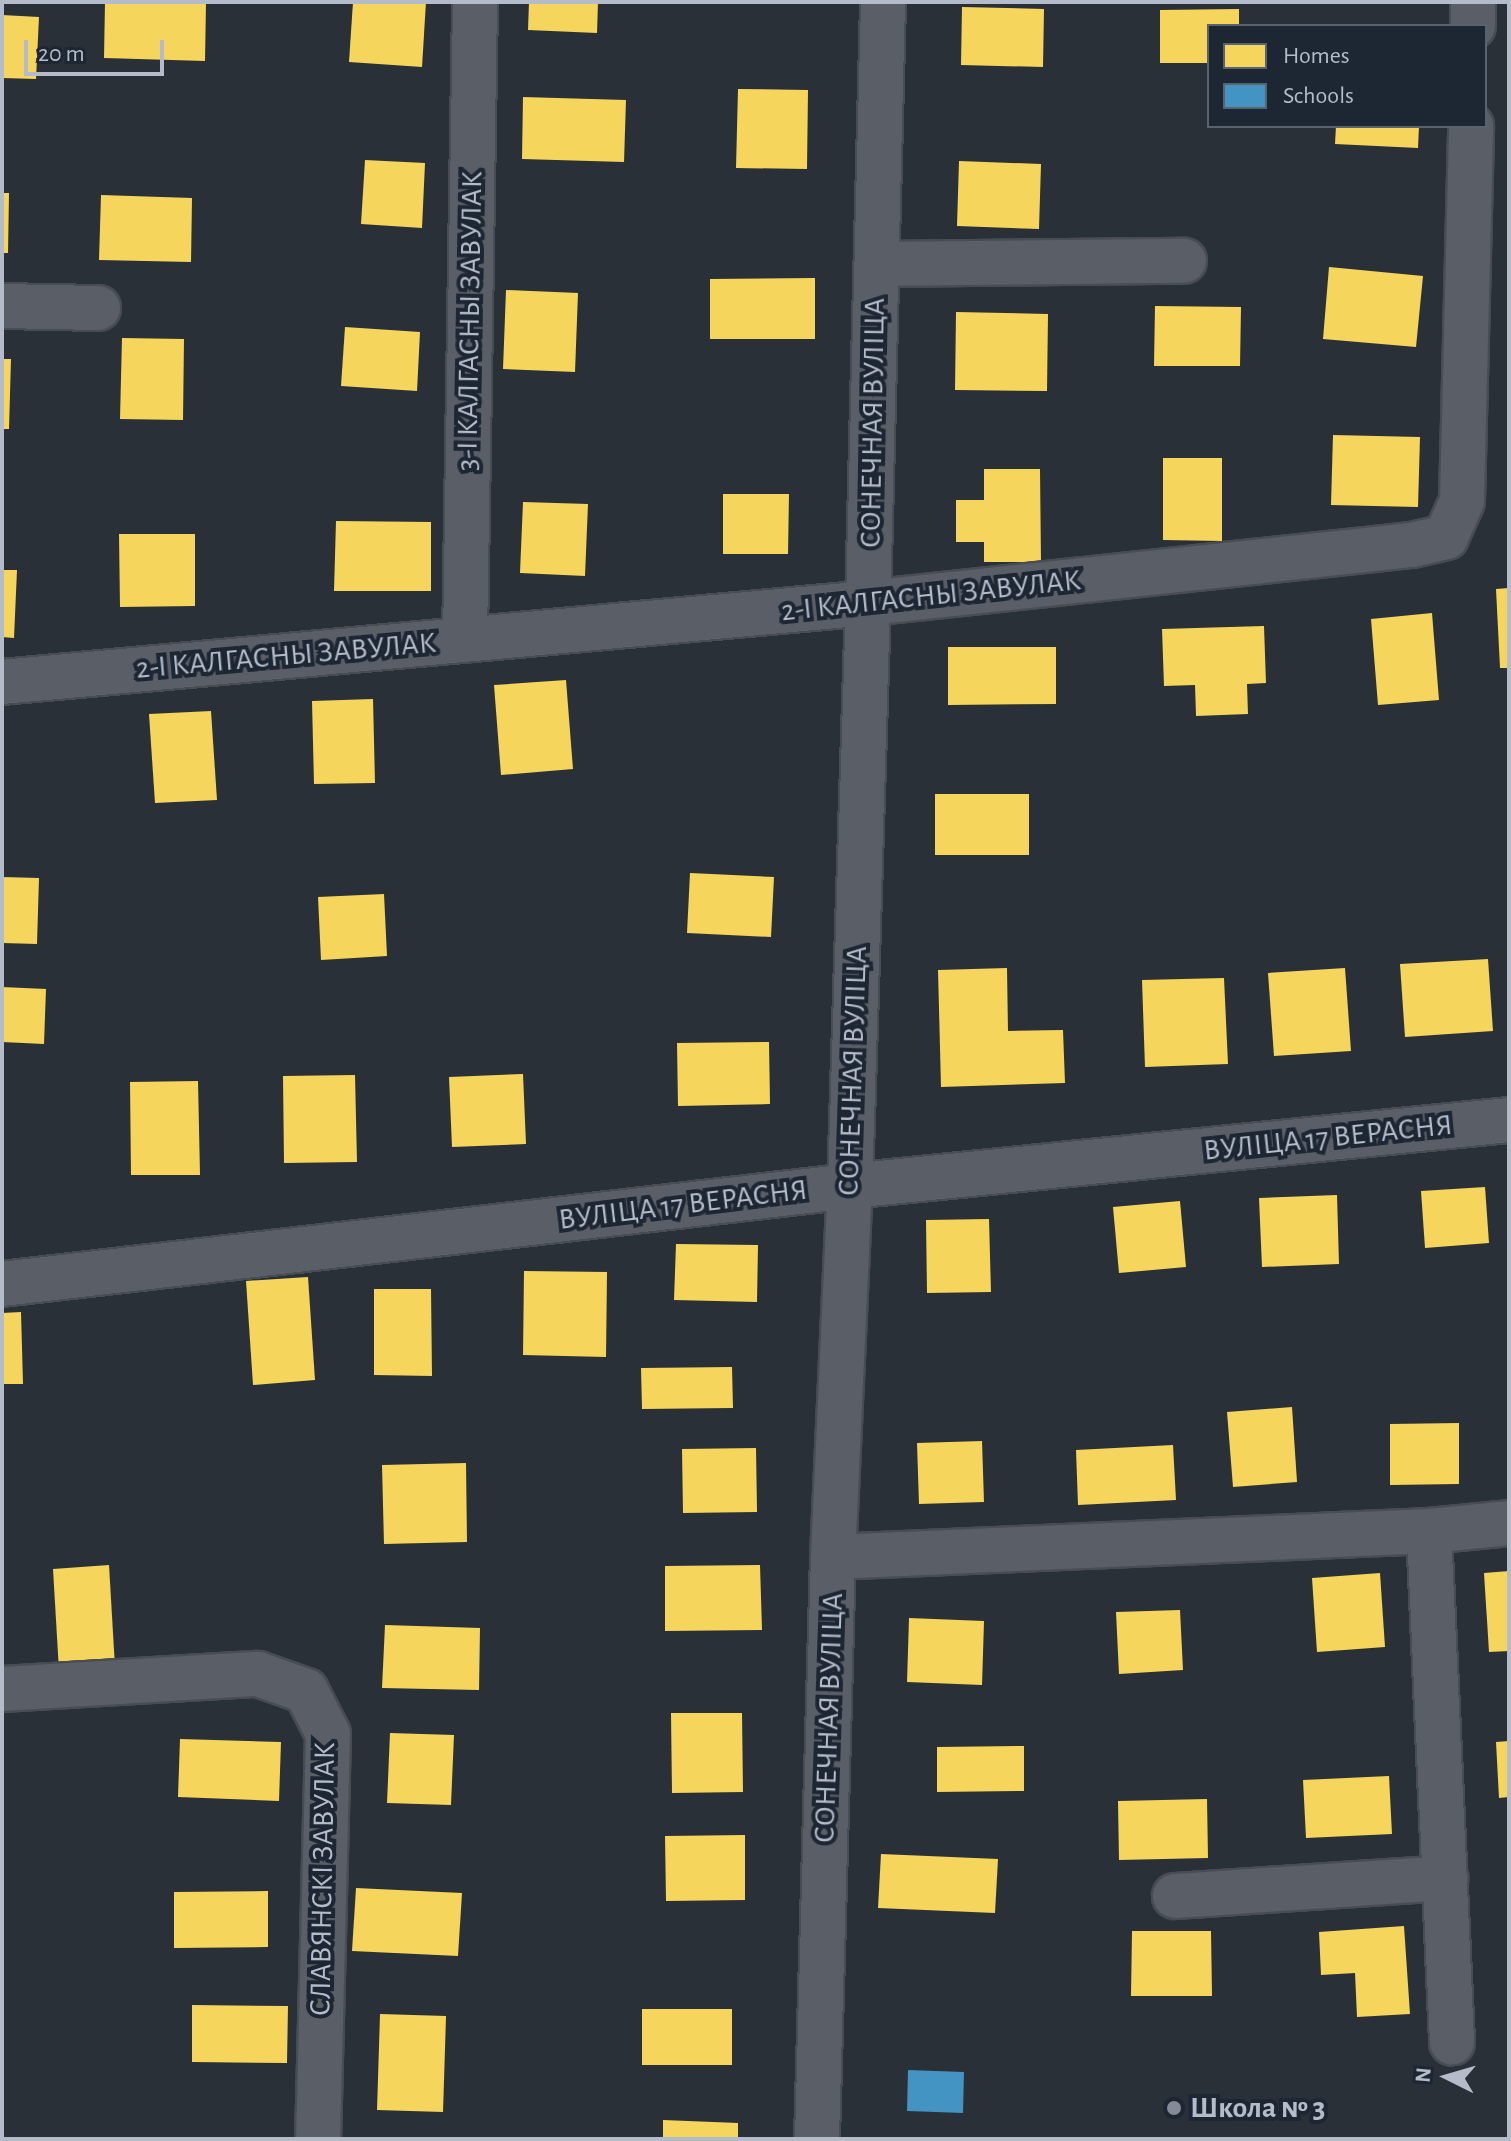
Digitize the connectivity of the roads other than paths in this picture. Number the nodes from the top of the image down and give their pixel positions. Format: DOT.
graph roads {
  1 [pos="475,2"];
  2 [pos="883,2"];
  3 [pos="1473,2"];
  4 [pos="1473,24"];
  5 [pos="1471,128"];
  6 [pos="1184,261"];
  7 [pos="877,264"];
  8 [pos="2,306"];
  9 [pos="98,308"];
  10 [pos="868,603"];
  11 [pos="465,640"];
  12 [pos="2,682"];
  13 [pos="1509,1120"];
  14 [pos="850,1186"];
  15 [pos="2,1284"];
  16 [pos="1509,1523"];
  17 [pos="1429,1531"];
  18 [pos="833,1557"];
  19 [pos="2,1689"];
  20 [pos="1445,1878"];
  21 [pos="1175,1896"];
  22 [pos="1452,2042"];
  23 [pos="318,2139"];
  24 [pos="817,2139"];
  1 -- 11 [label="street, 3-І КАЛГАСНЫ ЗАВУЛАК"];
  2 -- 7 [label="street, СОНЕЧНАЯ ВУЛІЦА"];
  3 -- 4 [label="street"];
  5 -- 10 [label="street, 2-І КАЛГАСНЫ ЗАВУЛАК"];
  6 -- 7 [label="street"];
  7 -- 10 [label="street, СОНЕЧНАЯ ВУЛІЦА"];
  8 -- 9 [label="street"];
  10 -- 11 [label="street, 2-І КАЛГАСНЫ ЗАВУЛАК"];
  10 -- 14 [label="street, СОНЕЧНАЯ ВУЛІЦА"];
  11 -- 12 [label="street, 2-І КАЛГАСНЫ ЗАВУЛАК"];
  13 -- 14 [label="street, ВУЛІЦА 17 ВЕРАСНЯ"];
  14 -- 15 [label="street, ВУЛІЦА 17 ВЕРАСНЯ"];
  14 -- 18 [label="street, СОНЕЧНАЯ ВУЛІЦА"];
  16 -- 17 [label="street"];
  17 -- 18 [label="street"];
  17 -- 20 [label="street"];
  18 -- 24 [label="street, СОНЕЧНАЯ ВУЛІЦА"];
  19 -- 23 [label="street, СЛАВЯНСКІ ЗАВУЛАК"];
  20 -- 21 [label="street"];
  20 -- 22 [label="street"];
}
